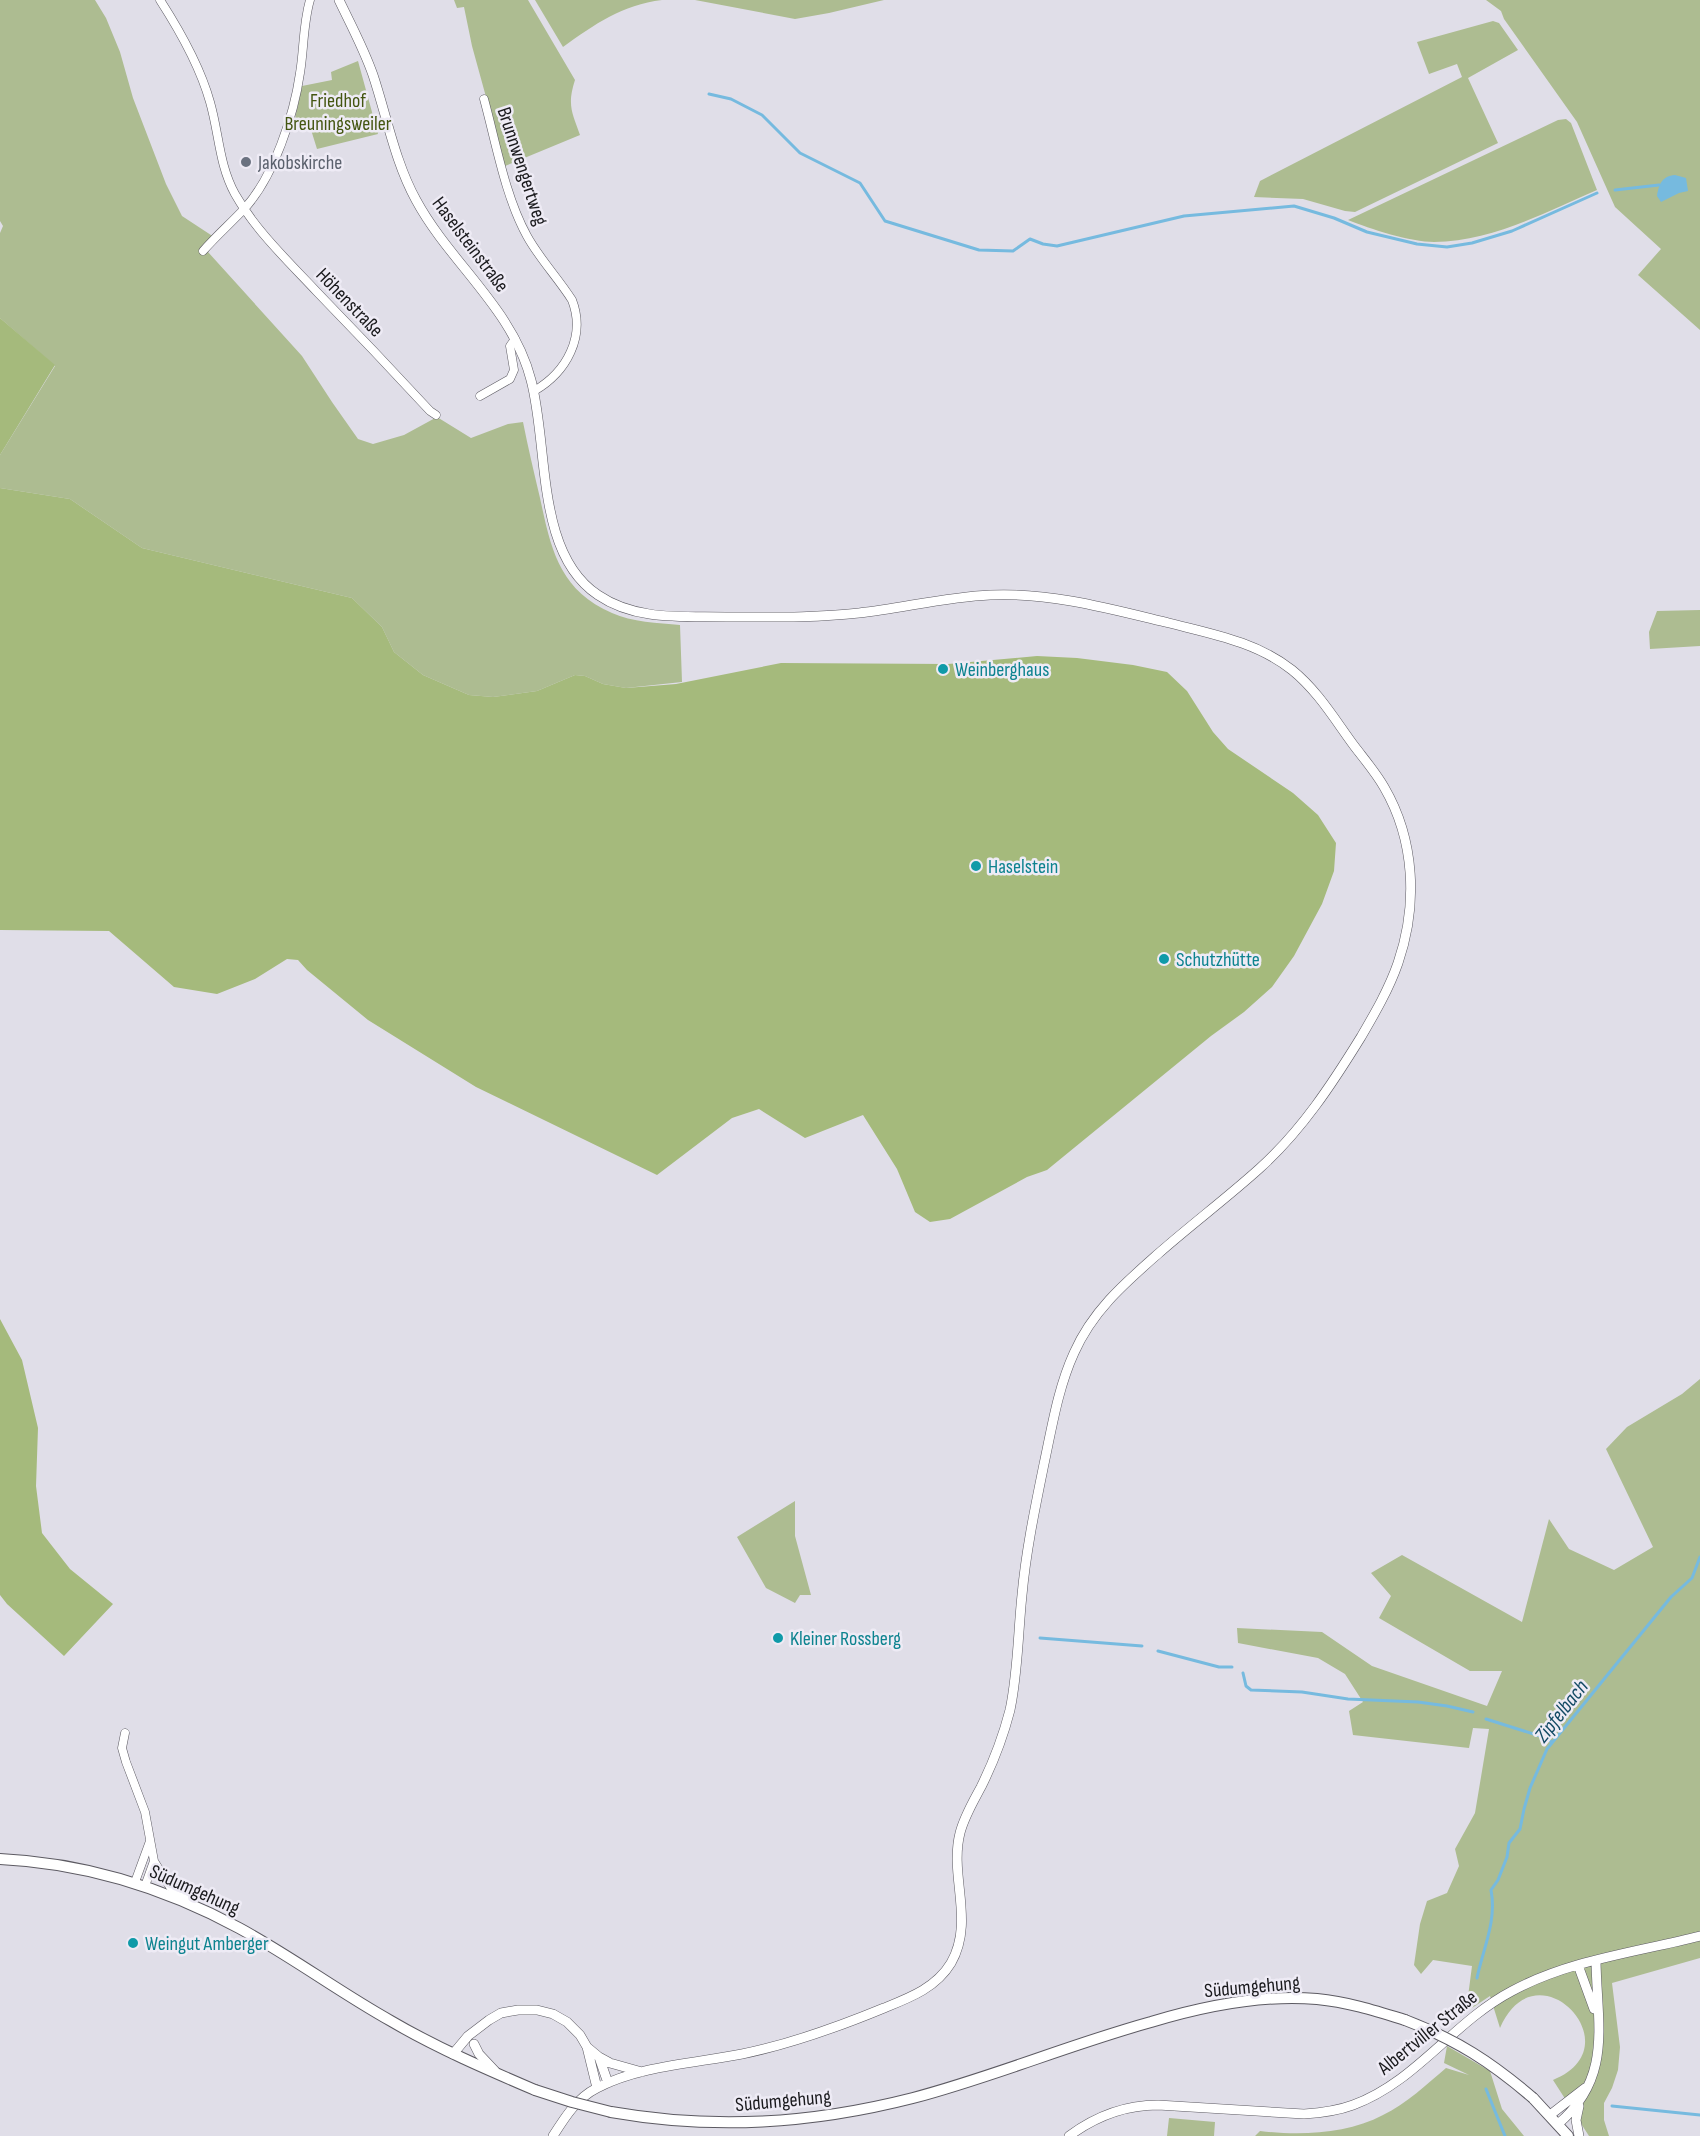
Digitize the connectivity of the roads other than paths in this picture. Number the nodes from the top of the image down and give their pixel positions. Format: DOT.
graph roads {
  1 [pos="160,0"];
  2 [pos="310,0"];
  3 [pos="339,0"];
  4 [pos="484,99"];
  5 [pos="245,209"];
  6 [pos="203,251"];
  7 [pos="515,339"];
  8 [pos="534,391"];
  9 [pos="480,396"];
  10 [pos="436,415"];
  11 [pos="125,1733"];
  12 [pos="151,1836"];
  13 [pos="0,1859"];
  14 [pos="154,1861"];
  15 [pos="140,1884"];
  16 [pos="194,1905"];
  17 [pos="1700,1936"];
  18 [pos="1596,1961"];
  19 [pos="1578,1965"];
  20 [pos="1597,2017"];
  21 [pos="477,2029"];
  22 [pos="474,2044"];
  23 [pos="587,2047"];
  24 [pos="453,2054"];
  25 [pos="598,2057"];
  26 [pos="465,2061"];
  27 [pos="642,2072"];
  28 [pos="496,2073"];
  29 [pos="608,2083"];
  30 [pos="1589,2084"];
  31 [pos="597,2088"];
  32 [pos="1579,2104"];
  33 [pos="1550,2115"];
  34 [pos="1558,2124"];
  35 [pos="554,2136"];
  36 [pos="1069,2136"];
  37 [pos="1568,2136"];
  38 [pos="1579,2136"];
  1 -- 5 [label="street, Höhenstraße"];
  2 -- 5 [label="street"];
  3 -- 7 [label="street, Haselsteinstraße"];
  4 -- 8 [label="street, Brunnwengertweg"];
  5 -- 6 [label="street"];
  5 -- 10 [label="street, Höhenstraße"];
  7 -- 8 [label="street, Haselsteinstraße"];
  7 -- 9 [label="street"];
  8 -- 27 [label="street, Haselsteinstraße"];
  11 -- 12 [label="street"];
  12 -- 14 [label="street"];
  12 -- 15 [label="street"];
  13 -- 15 [label="main road, Südumgehung"];
  14 -- 15 [label="street"];
  14 -- 16 [label="street"];
  15 -- 16 [label="main road, Südumgehung"];
  16 -- 24 [label="main road, Südumgehung"];
  17 -- 18 [label="street, Albertviller Straße"];
  18 -- 19 [label="street, Albertviller Straße"];
  18 -- 20 [label="street"];
  19 -- 20 [label="street"];
  19 -- 36 [label="street, Albertviller Straße"];
  20 -- 30 [label="street"];
  21 -- 22 [label="street"];
  21 -- 23 [label="street"];
  21 -- 24 [label="street"];
  22 -- 26 [label="street"];
  22 -- 28 [label="street"];
  23 -- 25 [label="street"];
  23 -- 31 [label="street"];
  24 -- 26 [label="main road, Südumgehung"];
  25 -- 27 [label="street"];
  25 -- 29 [label="street"];
  26 -- 28 [label="main road, Südumgehung"];
  27 -- 29 [label="street, Haselsteinstraße"];
  28 -- 33 [label="main road, Südumgehung, bridge"];
  29 -- 31 [label="street, Haselsteinstraße"];
  30 -- 32 [label="street"];
  30 -- 33 [label="street"];
  31 -- 35 [label="street, Haselsteinstraße"];
  32 -- 34 [label="street"];
  32 -- 38 [label="street"];
  33 -- 34 [label="main road, Südumgehung"];
  34 -- 37 [label="main road, Südumgehung"];
}
